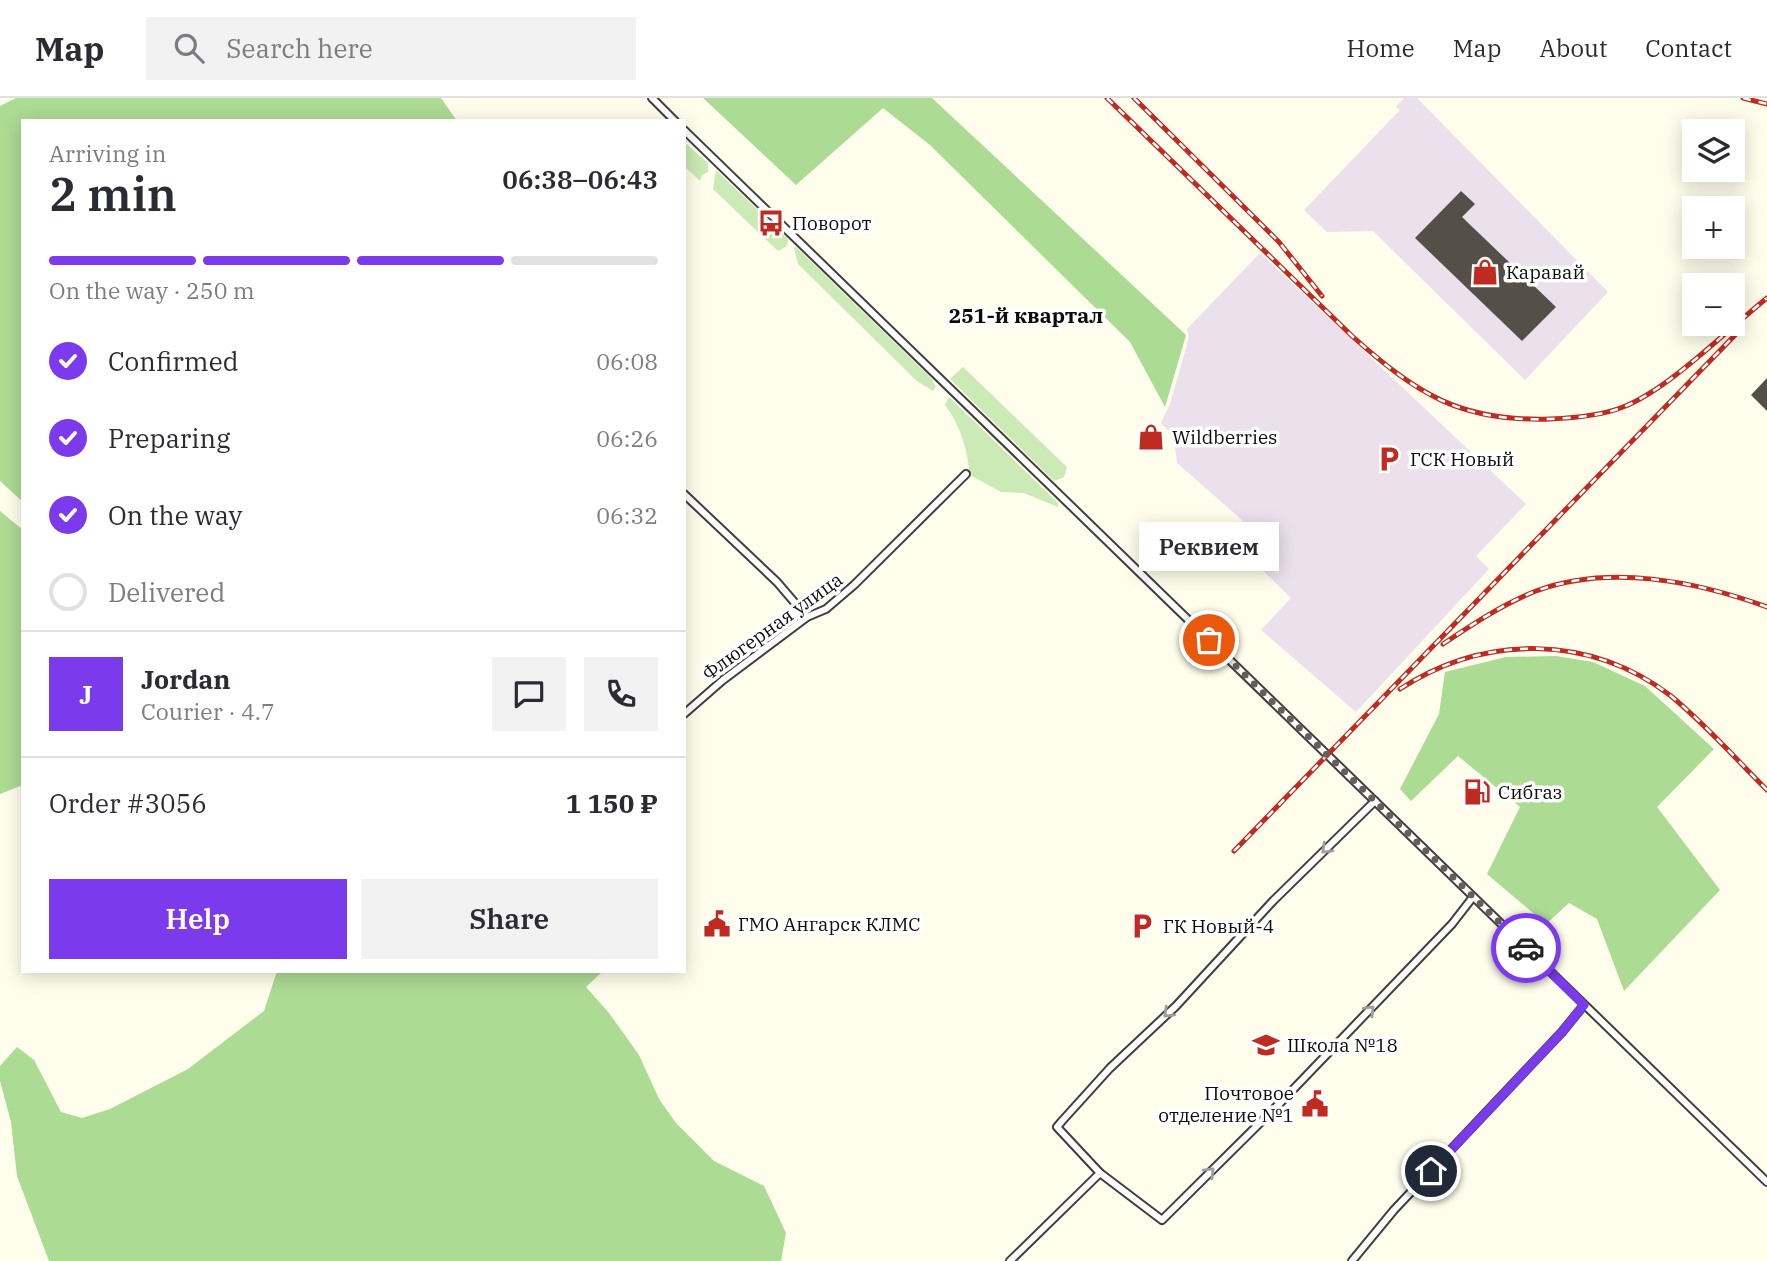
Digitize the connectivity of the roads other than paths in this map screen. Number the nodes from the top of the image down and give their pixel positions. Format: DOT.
graph roads {
  1 [pos="652,98"];
  2 [pos="674,119"];
  3 [pos="686,132"];
  4 [pos="966,474"];
  5 [pos="686,496"];
  6 [pos="807,617"];
  7 [pos="686,711"];
  8 [pos="1375,802"];
  9 [pos="1473,897"];
  10 [pos="1584,1005"];
  11 [pos="1100,1173"];
  12 [pos="1767,1182"];
  13 [pos="1010,1261"];
  14 [pos="1352,1261"];
  1 -- 2 [label="street"];
  3 -- 8 [label="street"];
  4 -- 6 [label="street, Флюгерная улица"];
  5 -- 6 [label="street"];
  6 -- 7 [label="street, Флюгерная улица"];
  8 -- 9 [label="street"];
  8 -- 11 [label="street, one-way"];
  9 -- 10 [label="street"];
  11 -- 9 [label="street, one-way"];
  10 -- 12 [label="street"];
  10 -- 14 [label="street"];
  11 -- 13 [label="street"];
}
